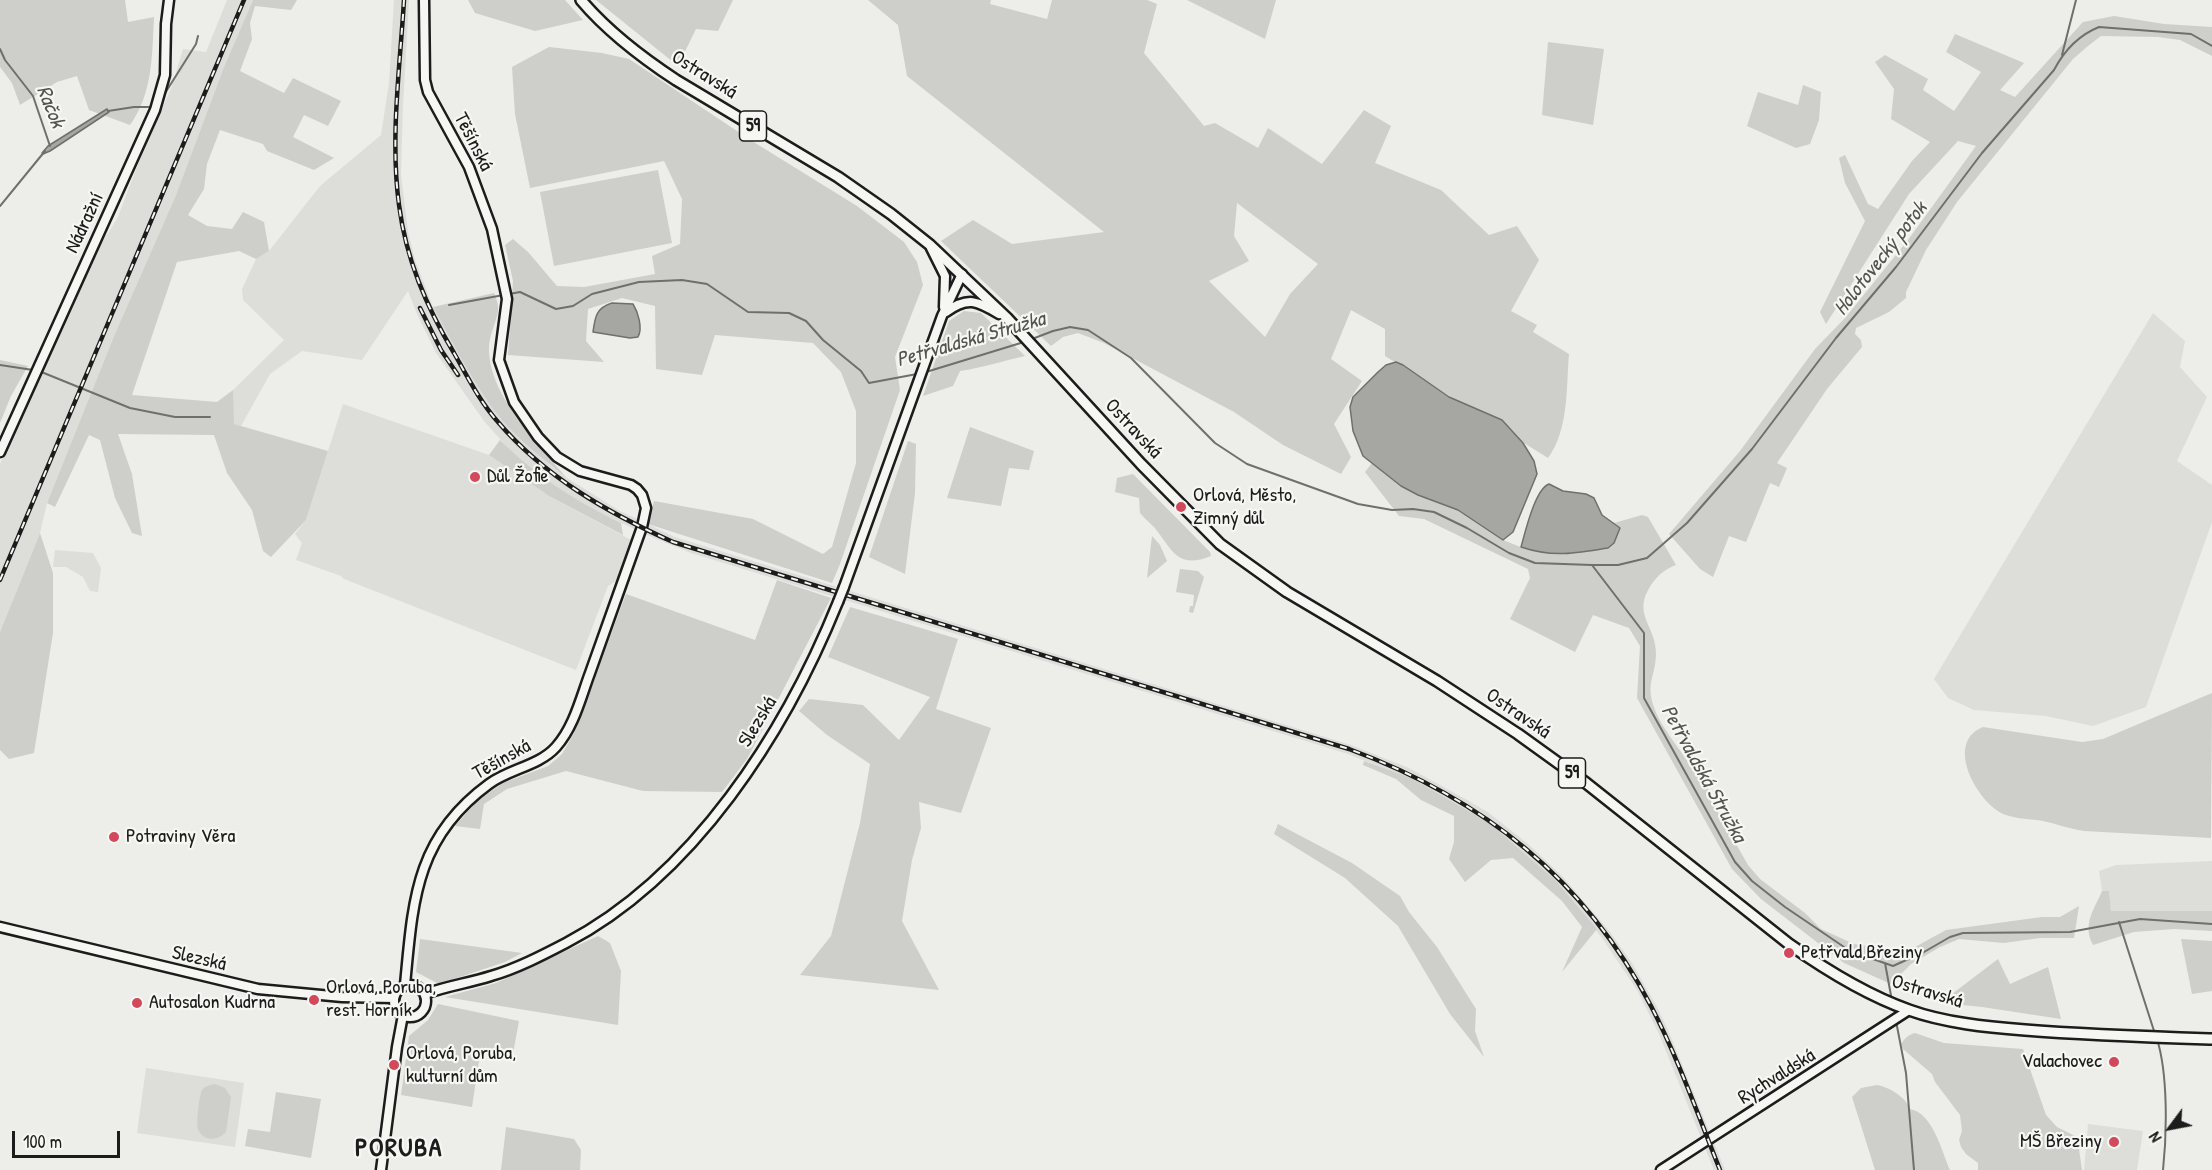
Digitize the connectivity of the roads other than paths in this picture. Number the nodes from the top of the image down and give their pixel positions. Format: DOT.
graph roads {
  1 [pos="169,0"];
  2 [pos="424,0"];
  3 [pos="581,0"];
  4 [pos="930,245"];
  5 [pos="962,274"];
  6 [pos="943,314"];
  7 [pos="1007,318"];
  8 [pos="0,452"];
  9 [pos="0,927"];
  10 [pos="405,985"];
  11 [pos="425,994"];
  12 [pos="394,998"];
  13 [pos="1909,1010"];
  14 [pos="403,1015"];
  15 [pos="2212,1039"];
  16 [pos="381,1170"];
  17 [pos="1661,1170"];
  1 -- 8 [label="street, Nádražní"];
  2 -- 10 [label="street, Těšínská"];
  3 -- 4 [label="main road, Ostravská / 59"];
  4 -- 5 [label="main road, Ostravská / 59"];
  4 -- 6 [label="street"];
  5 -- 6 [label="street, Slezská"];
  5 -- 7 [label="main road, 59"];
  6 -- 7 [label="street"];
  6 -- 11 [label="street, Slezská, bridge"];
  7 -- 13 [label="main road, Ostravská / 59"];
  9 -- 12 [label="street, Slezská"];
  10 -- 11 [label="street"];
  10 -- 12 [label="street"];
  11 -- 14 [label="street"];
  12 -- 14 [label="street"];
  13 -- 15 [label="main road, Ostravská / 59"];
  13 -- 17 [label="street, Rychvaldská"];
  14 -- 16 [label="street"];
}
